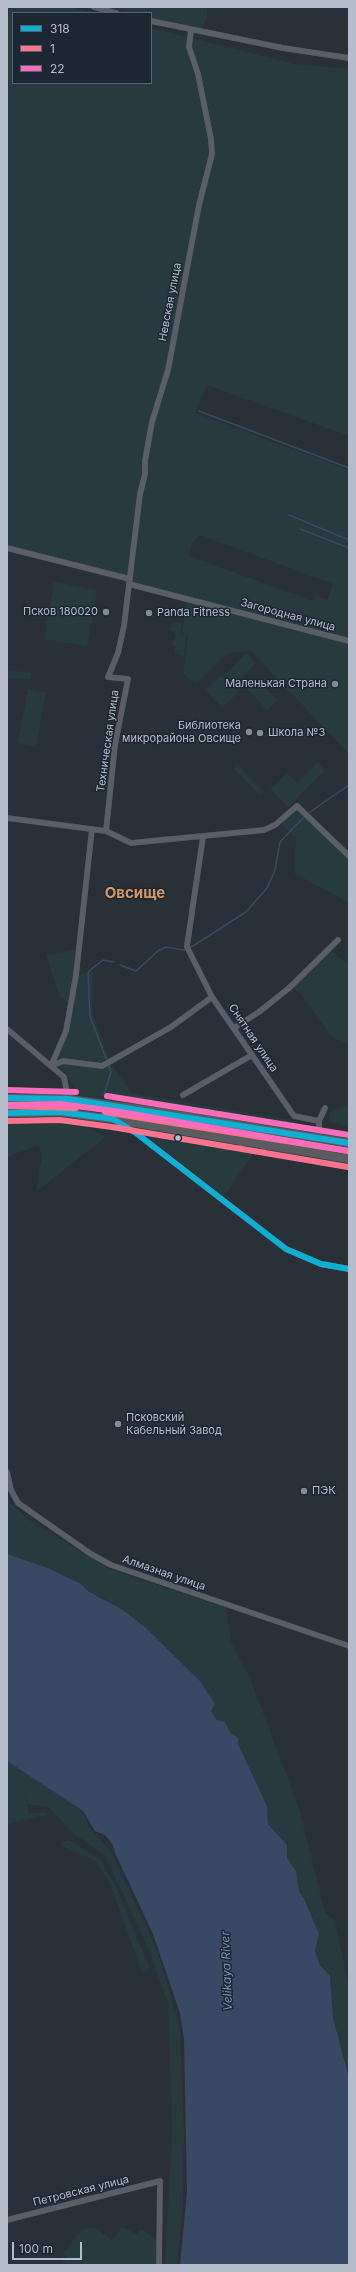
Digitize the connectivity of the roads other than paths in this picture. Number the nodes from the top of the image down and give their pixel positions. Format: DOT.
graph roads {
  1 [pos="94,7"];
  2 [pos="112,12"];
  3 [pos="152,21"];
  4 [pos="191,30"];
  5 [pos="349,58"];
  6 [pos="7,548"];
  7 [pos="129,581"];
  8 [pos="349,641"];
  9 [pos="7,818"];
  10 [pos="92,829"];
  11 [pos="106,831"];
  12 [pos="203,837"];
  13 [pos="349,856"];
  14 [pos="338,940"];
  15 [pos="212,997"];
  16 [pos="234,1028"];
  17 [pos="7,1029"];
  18 [pos="252,1055"];
  19 [pos="51,1066"];
  20 [pos="183,1095"];
  21 [pos="7,1098"];
  22 [pos="68,1099"];
  23 [pos="325,1108"];
  24 [pos="7,1113"];
  25 [pos="113,1119"];
  26 [pos="319,1121"];
  27 [pos="244,1126"];
  28 [pos="264,1129"];
  29 [pos="319,1138"];
  30 [pos="241,1142"];
  31 [pos="349,1143"];
  32 [pos="264,1146"];
  33 [pos="349,1160"];
  34 [pos="349,1269"];
  35 [pos="7,1472"];
  36 [pos="349,1646"];
  37 [pos="7,2220"];
  38 [pos="159,2265"];
  1 -- 2 [label="street"];
  3 -- 4 [label="street"];
  4 -- 5 [label="street"];
  4 -- 7 [label="street, Невская улица"];
  6 -- 7 [label="street, Загородная улица"];
  7 -- 8 [label="street, Загородная улица"];
  7 -- 11 [label="street, Техническая улица"];
  9 -- 10 [label="street"];
  10 -- 11 [label="street"];
  10 -- 19 [label="street"];
  11 -- 12 [label="street"];
  12 -- 13 [label="street"];
  12 -- 15 [label="street, Снятная улица"];
  14 -- 16 [label="street"];
  15 -- 16 [label="street, Снятная улица"];
  15 -- 19 [label="street"];
  16 -- 18 [label="street, Снятная улица"];
  17 -- 19 [label="street"];
  18 -- 20 [label="street"];
  18 -- 26 [label="street, Снятная улица"];
  19 -- 22 [label="street"];
  21 -- 22 [label="highway"];
  22 -- 27 [label="highway"];
  23 -- 26 [label="street"];
  24 -- 25 [label="highway"];
  25 -- 30 [label="highway"];
  25 -- 34 [label="street"];
  26 -- 29 [label="street"];
  27 -- 28 [label="highway"];
  27 -- 30 [label="highway"];
  28 -- 29 [label="highway"];
  28 -- 32 [label="highway"];
  29 -- 31 [label="highway"];
  30 -- 32 [label="highway"];
  32 -- 33 [label="highway"];
  35 -- 36 [label="street, Алмазная улица"];
  37 -- 38 [label="street, Петровская улица"];
}
